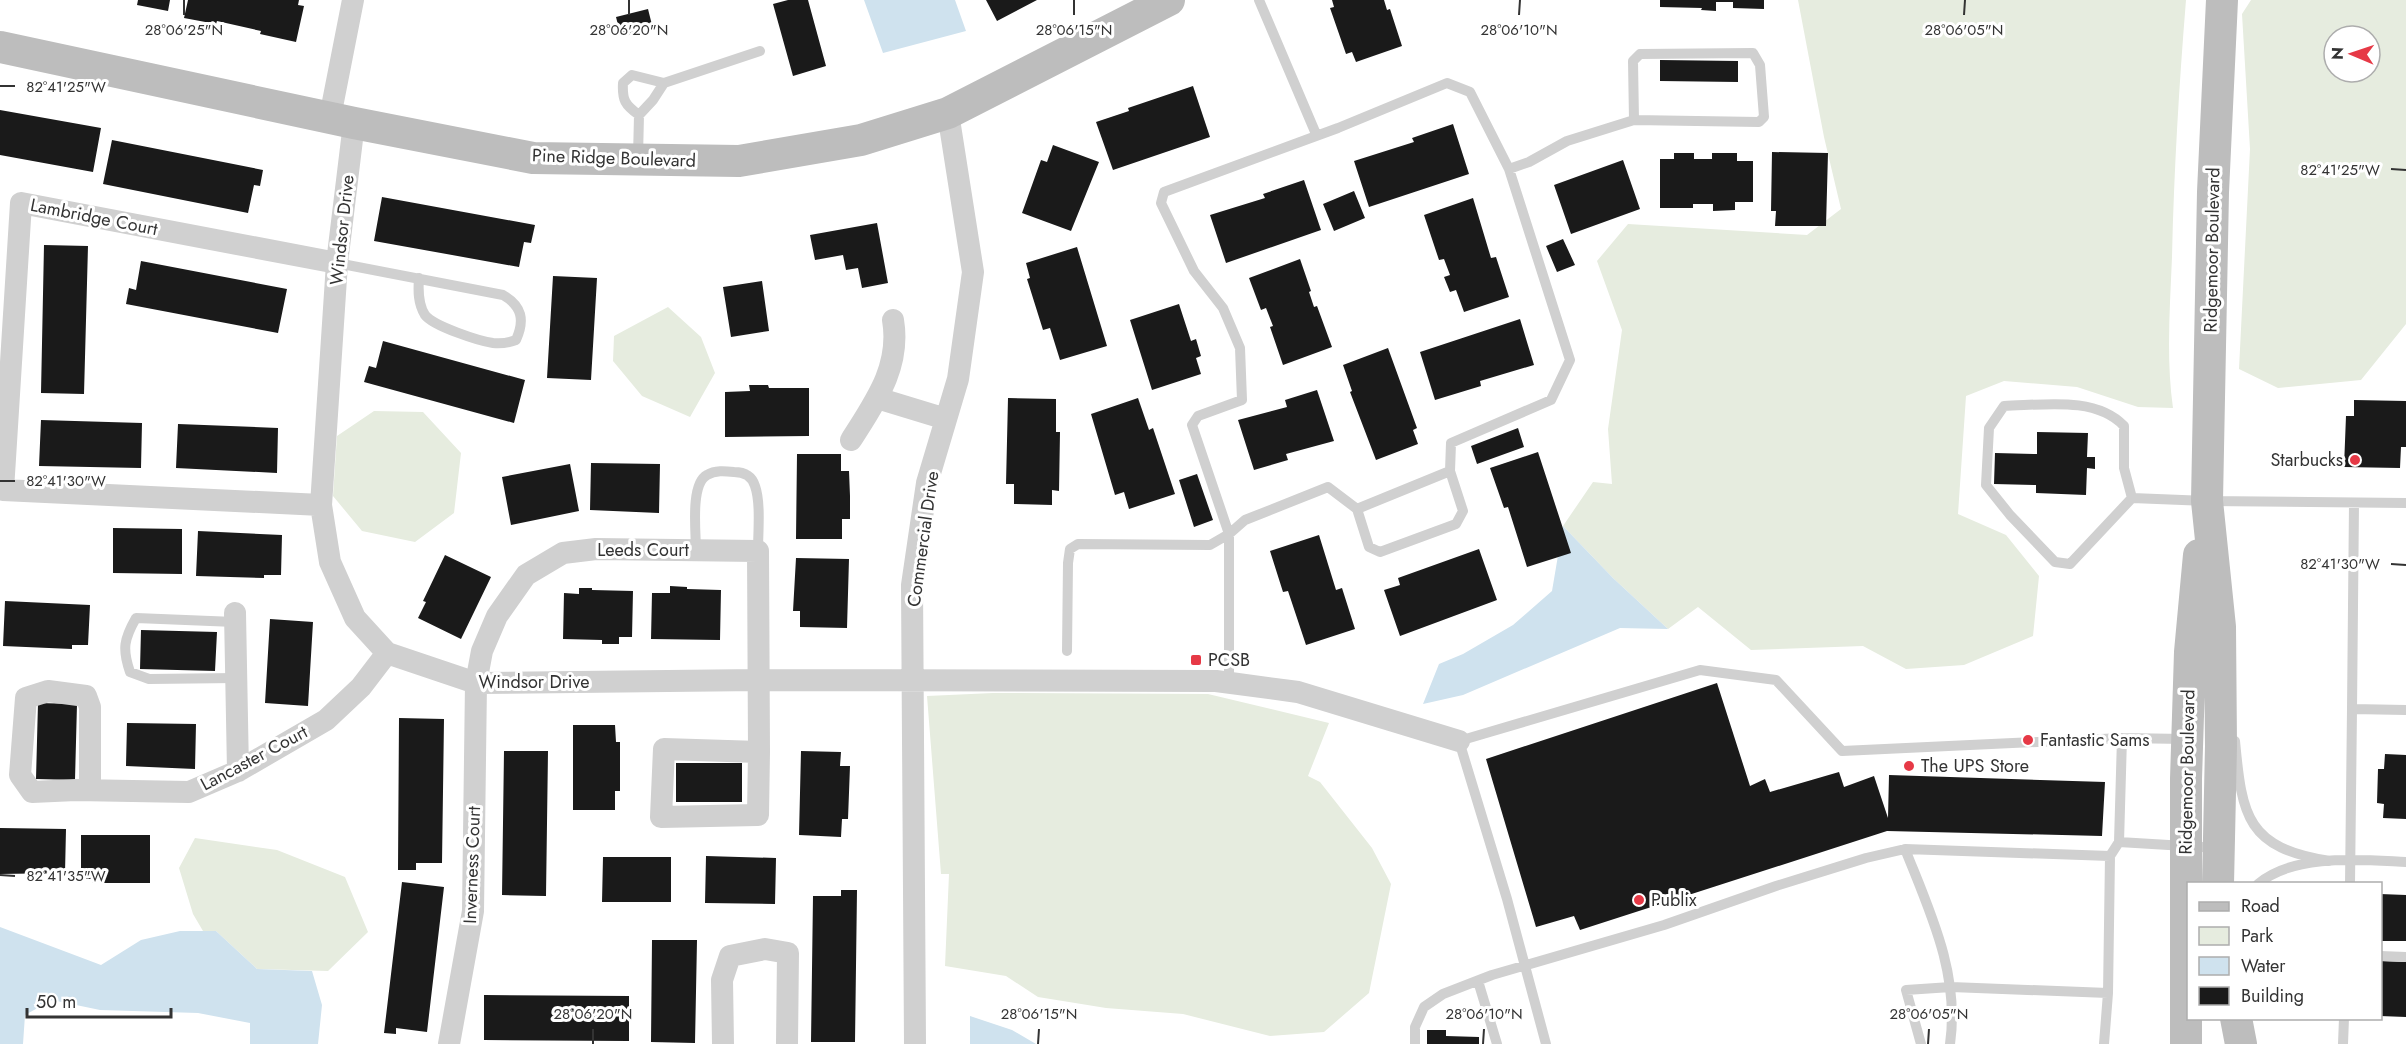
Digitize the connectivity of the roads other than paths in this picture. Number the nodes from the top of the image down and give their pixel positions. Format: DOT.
graph roads {
  1 [pos="353,0"];
  2 [pos="1169,0"];
  3 [pos="1260,0"];
  4 [pos="2222,0"];
  5 [pos="0,47"];
  6 [pos="760,51"];
  7 [pos="664,83"];
  8 [pos="948,113"];
  9 [pos="639,115"];
  10 [pos="342,120"];
  11 [pos="1634,120"];
  12 [pos="1316,134"];
  13 [pos="638,161"];
  14 [pos="1509,169"];
  15 [pos="337,262"];
  16 [pos="419,278"];
  17 [pos="893,320"];
  18 [pos="877,398"];
  19 [pos="946,419"];
  20 [pos="851,440"];
  21 [pos="1450,471"];
  22 [pos="2132,498"];
  23 [pos="2207,501"];
  24 [pos="2354,503"];
  25 [pos="2406,503"];
  26 [pos="321,506"];
  27 [pos="1357,509"];
  28 [pos="1229,534"];
  29 [pos="696,550"];
  30 [pos="758,551"];
  31 [pos="235,617"];
  32 [pos="1067,651"];
  33 [pos="387,653"];
  34 [pos="2220,675"];
  35 [pos="236,678"];
  36 [pos="759,680"];
  37 [pos="912,681"];
  38 [pos="1229,682"];
  39 [pos="476,683"];
  40 [pos="2352,709"];
  41 [pos="2406,710"];
  42 [pos="2122,738"];
  43 [pos="2187,739"];
  44 [pos="1459,741"];
  45 [pos="759,752"];
  46 [pos="238,771"];
  47 [pos="90,790"];
  48 [pos="2119,843"];
  49 [pos="2185,846"];
  50 [pos="2218,848"];
  51 [pos="1905,849"];
  52 [pos="2110,856"];
  53 [pos="2350,860"];
  54 [pos="2330,861"];
  55 [pos="2406,862"];
  56 [pos="2218,882"];
  57 [pos="2261,882"];
  58 [pos="2350,882"];
  59 [pos="2382,956"];
  60 [pos="2406,957"];
  61 [pos="1525,966"];
  62 [pos="1478,981"];
  63 [pos="1951,987"];
  64 [pos="2108,993"];
  65 [pos="2236,1020"];
  66 [pos="2344,1020"];
  67 [pos="449,1044"];
  68 [pos="723,1044"];
  69 [pos="787,1044"];
  70 [pos="915,1044"];
  71 [pos="1415,1044"];
  72 [pos="1497,1044"];
  73 [pos="1546,1044"];
  74 [pos="1922,1044"];
  75 [pos="1950,1044"];
  76 [pos="2104,1044"];
  77 [pos="2186,1044"];
  78 [pos="2241,1044"];
  79 [pos="2343,1044"];
  1 -- 10 [label="street, Windsor Drive"];
  2 -- 8 [label="street, Pine Ridge Boulevard"];
  3 -- 12 [label="lane"];
  4 -- 23 [label="street, Ridgemoor Boulevard"];
  5 -- 10 [label="street, Pine Ridge Boulevard"];
  6 -- 7 [label="lane"];
  7 -- 9 [label="lane"];
  7 -- 9 [label="lane"];
  8 -- 13 [label="street, Pine Ridge Boulevard"];
  8 -- 19 [label="street, Commercial Drive"];
  9 -- 13 [label="lane"];
  10 -- 13 [label="street, Pine Ridge Boulevard"];
  10 -- 15 [label="street, Windsor Drive"];
  11 -- 11 [label="lane"];
  11 -- 14 [label="lane"];
  12 -- 14 [label="lane"];
  12 -- 28 [label="lane"];
  14 -- 21 [label="lane"];
  15 -- 16 [label="lane"];
  15 -- 26 [label="street, Windsor Drive"];
  15 -- 26 [label="street, Lambridge Court"];
  16 -- 16 [label="lane"];
  17 -- 18 [label="street"];
  18 -- 19 [label="street"];
  18 -- 20 [label="street"];
  19 -- 37 [label="street, Commercial Drive"];
  21 -- 27 [label="lane"];
  21 -- 27 [label="lane"];
  22 -- 22 [label="lane"];
  22 -- 23 [label="lane"];
  23 -- 24 [label="lane"];
  23 -- 34 [label="street, Ridgemoor Boulevard"];
  23 -- 43 [label="street, Ridgemoor Boulevard"];
  24 -- 25 [label="lane"];
  24 -- 40 [label="lane"];
  26 -- 33 [label="street, Windsor Drive"];
  27 -- 28 [label="lane"];
  28 -- 32 [label="lane"];
  28 -- 38 [label="lane"];
  29 -- 30 [label="street, Leeds Court"];
  29 -- 30 [label="lane"];
  29 -- 39 [label="street, Leeds Court"];
  30 -- 36 [label="street"];
  31 -- 35 [label="street"];
  31 -- 35 [label="lane"];
  33 -- 39 [label="street, Windsor Drive"];
  33 -- 46 [label="street, Lancaster Court"];
  34 -- 50 [label="street, Ridgemoor Boulevard"];
  34 -- 54 [label="lane"];
  35 -- 46 [label="street"];
  36 -- 37 [label="street, Windsor Drive"];
  36 -- 39 [label="street, Windsor Drive"];
  36 -- 45 [label="street"];
  37 -- 38 [label="street, Windsor Drive"];
  37 -- 70 [label="street, Commercial Drive"];
  38 -- 44 [label="street, Windsor Drive"];
  39 -- 67 [label="street, Inverness Court"];
  40 -- 41 [label="lane"];
  40 -- 53 [label="lane"];
  42 -- 43 [label="lane"];
  42 -- 44 [label="lane"];
  42 -- 48 [label="lane"];
  43 -- 49 [label="street, Ridgemoor Boulevard"];
  44 -- 61 [label="lane"];
  45 -- 45 [label="street"];
  46 -- 47 [label="street, Lancaster Court"];
  47 -- 47 [label="street, Lancaster Court"];
  48 -- 49 [label="lane"];
  48 -- 52 [label="lane"];
  49 -- 50 [label="lane"];
  49 -- 77 [label="street, Ridgemoor Boulevard"];
  50 -- 56 [label="street, Ridgemoor Boulevard"];
  51 -- 52 [label="lane"];
  51 -- 61 [label="lane"];
  51 -- 63 [label="lane"];
  52 -- 64 [label="lane"];
  53 -- 54 [label="lane"];
  53 -- 55 [label="lane"];
  53 -- 58 [label="lane"];
  54 -- 57 [label="lane"];
  59 -- 60 [label="lane"];
  61 -- 62 [label="lane"];
  61 -- 73 [label="lane"];
  62 -- 71 [label="lane"];
  62 -- 72 [label="lane"];
  63 -- 64 [label="lane"];
  63 -- 74 [label="lane"];
  63 -- 75 [label="lane"];
  64 -- 76 [label="lane"];
  65 -- 78 [label="street"];
  66 -- 79 [label="lane"];
  68 -- 69 [label="street"];
}
